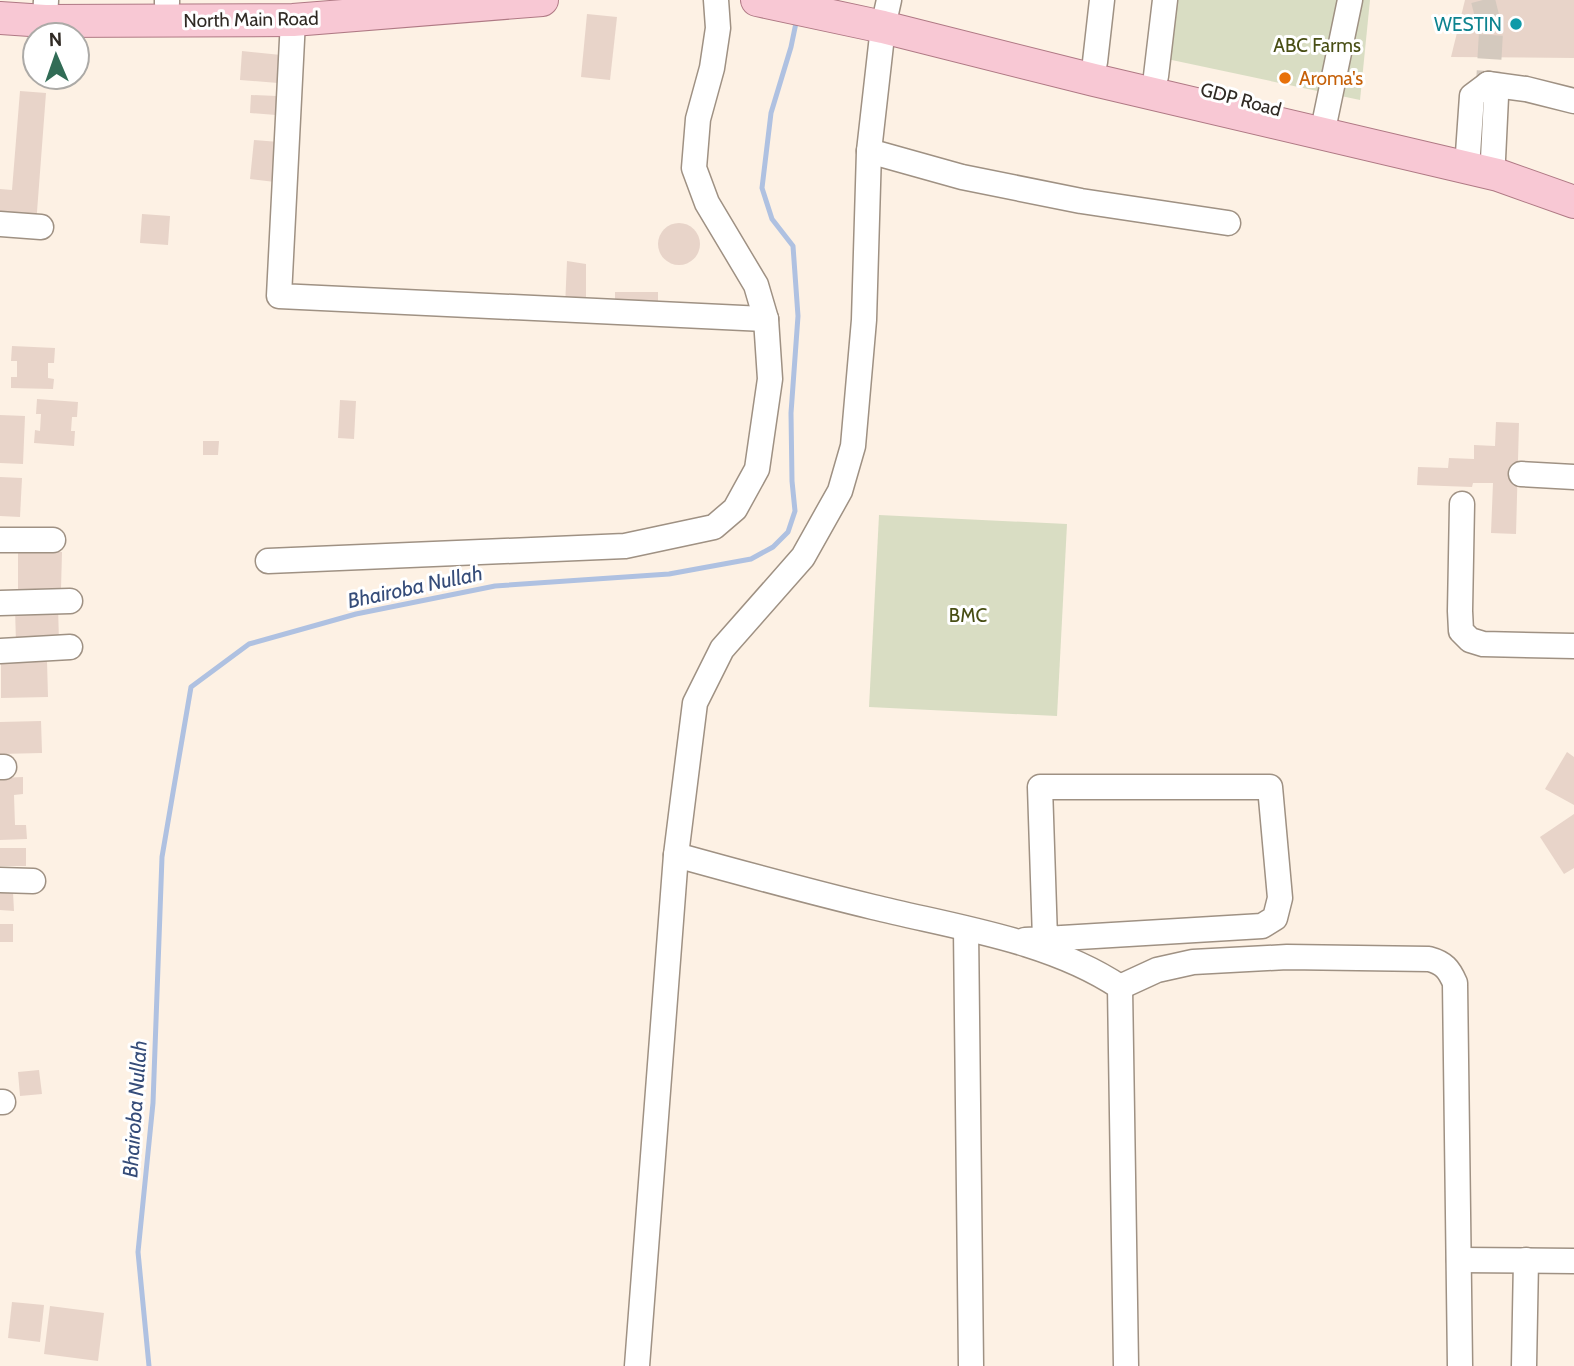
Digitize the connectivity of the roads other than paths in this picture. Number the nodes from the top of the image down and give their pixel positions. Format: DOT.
graph roads {
  1 [pos="0,0"];
  2 [pos="322,0"];
  3 [pos="542,0"];
  4 [pos="716,0"];
  5 [pos="757,0"];
  6 [pos="1102,0"];
  7 [pos="1165,0"];
  8 [pos="1350,0"];
  9 [pos="167,1"];
  10 [pos="46,8"];
  11 [pos="872,12"];
  12 [pos="0,18"];
  13 [pos="293,20"];
  14 [pos="1095,62"];
  15 [pos="1156,76"];
  16 [pos="1574,101"];
  17 [pos="1325,120"];
  18 [pos="869,151"];
  19 [pos="1480,156"];
  20 [pos="1574,187"];
  21 [pos="1574,202"];
  22 [pos="1228,223"];
  23 [pos="0,224"];
  24 [pos="41,227"];
  25 [pos="766,319"];
  26 [pos="1521,474"];
  27 [pos="1574,477"];
  28 [pos="1462,504"];
  29 [pos="0,540"];
  30 [pos="53,540"];
  31 [pos="268,561"];
  32 [pos="71,601"];
  33 [pos="0,603"];
  34 [pos="1574,646"];
  35 [pos="70,647"];
  36 [pos="0,651"];
  37 [pos="676,855"];
  38 [pos="0,880"];
  39 [pos="33,881"];
  40 [pos="966,929"];
  41 [pos="1045,939"];
  42 [pos="1014,940"];
  43 [pos="1121,988"];
  44 [pos="1459,1260"];
  45 [pos="1526,1260"];
  46 [pos="1574,1261"];
  47 [pos="637,1366"];
  48 [pos="971,1366"];
  49 [pos="1126,1366"];
  50 [pos="1460,1366"];
  51 [pos="1524,1366"];
  1 -- 10 [label="main road, North Main Road"];
  2 -- 9 [label="main road, North Main Road"];
  3 -- 13 [label="main road, North Main Road"];
  4 -- 25 [label="street"];
  5 -- 11 [label="main road"];
  6 -- 14 [label="street"];
  7 -- 15 [label="street"];
  8 -- 17 [label="street"];
  9 -- 10 [label="main road, North Main Road"];
  10 -- 12 [label="main road, North Main Road"];
  10 -- 13 [label="main road, North Main Road"];
  11 -- 14 [label="main road, GDP Road"];
  11 -- 18 [label="street"];
  11 -- 21 [label="main road"];
  13 -- 25 [label="street"];
  14 -- 15 [label="main road, GDP Road"];
  15 -- 17 [label="main road, GDP Road"];
  16 -- 19 [label="street"];
  17 -- 19 [label="main road, GDP Road"];
  18 -- 22 [label="street"];
  18 -- 37 [label="street"];
  19 -- 20 [label="main road, GDP Road"];
  23 -- 24 [label="street"];
  25 -- 31 [label="street"];
  26 -- 27 [label="street"];
  28 -- 34 [label="street"];
  29 -- 30 [label="street"];
  32 -- 33 [label="street"];
  35 -- 36 [label="street"];
  37 -- 40 [label="street"];
  37 -- 47 [label="street"];
  38 -- 39 [label="street"];
  40 -- 42 [label="street"];
  40 -- 48 [label="street"];
  41 -- 41 [label="street"];
  41 -- 42 [label="street"];
  42 -- 43 [label="street"];
  43 -- 44 [label="street"];
  43 -- 49 [label="street"];
  44 -- 45 [label="street"];
  44 -- 50 [label="street"];
  45 -- 46 [label="street"];
  45 -- 51 [label="street"];
}
